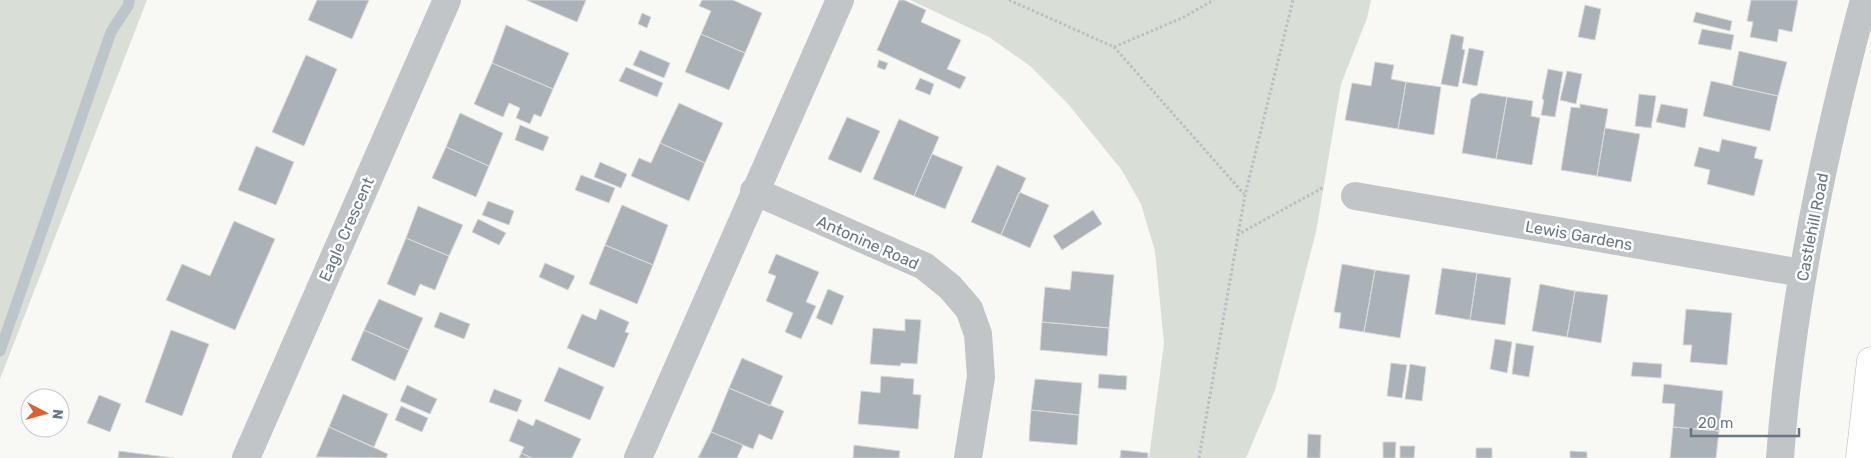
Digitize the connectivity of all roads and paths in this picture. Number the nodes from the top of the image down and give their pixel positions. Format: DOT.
graph roads {
  1 [pos="447,0"];
  2 [pos="840,0"];
  3 [pos="1009,0"];
  4 [pos="1214,0"];
  5 [pos="1294,0"];
  6 [pos="1864,0"];
  7 [pos="1114,47"];
  8 [pos="754,192"];
  9 [pos="1245,195"];
  10 [pos="1355,196"];
  11 [pos="1237,235"];
  12 [pos="1802,273"];
  13 [pos="1871,361"];
  14 [pos="246,458"];
  15 [pos="638,458"];
  16 [pos="968,458"];
  17 [pos="1199,458"];
  18 [pos="1780,458"];
  19 [pos="1860,458"];
  1 -- 14 [label="street, Eagle Crescent"];
  2 -- 8 [label="street"];
  3 -- 7 [label="path"];
  4 -- 7 [label="path"];
  5 -- 9 [label="path"];
  6 -- 12 [label="street, Castlehill Road"];
  7 -- 9 [label="path"];
  8 -- 15 [label="street"];
  8 -- 16 [label="street, Antonine Road"];
  9 -- 11 [label="path"];
  10 -- 11 [label="path"];
  10 -- 12 [label="street, Lewis Gardens"];
  11 -- 17 [label="path"];
  12 -- 18 [label="street, Castlehill Road"];
  13 -- 19 [label="main road"];
}
